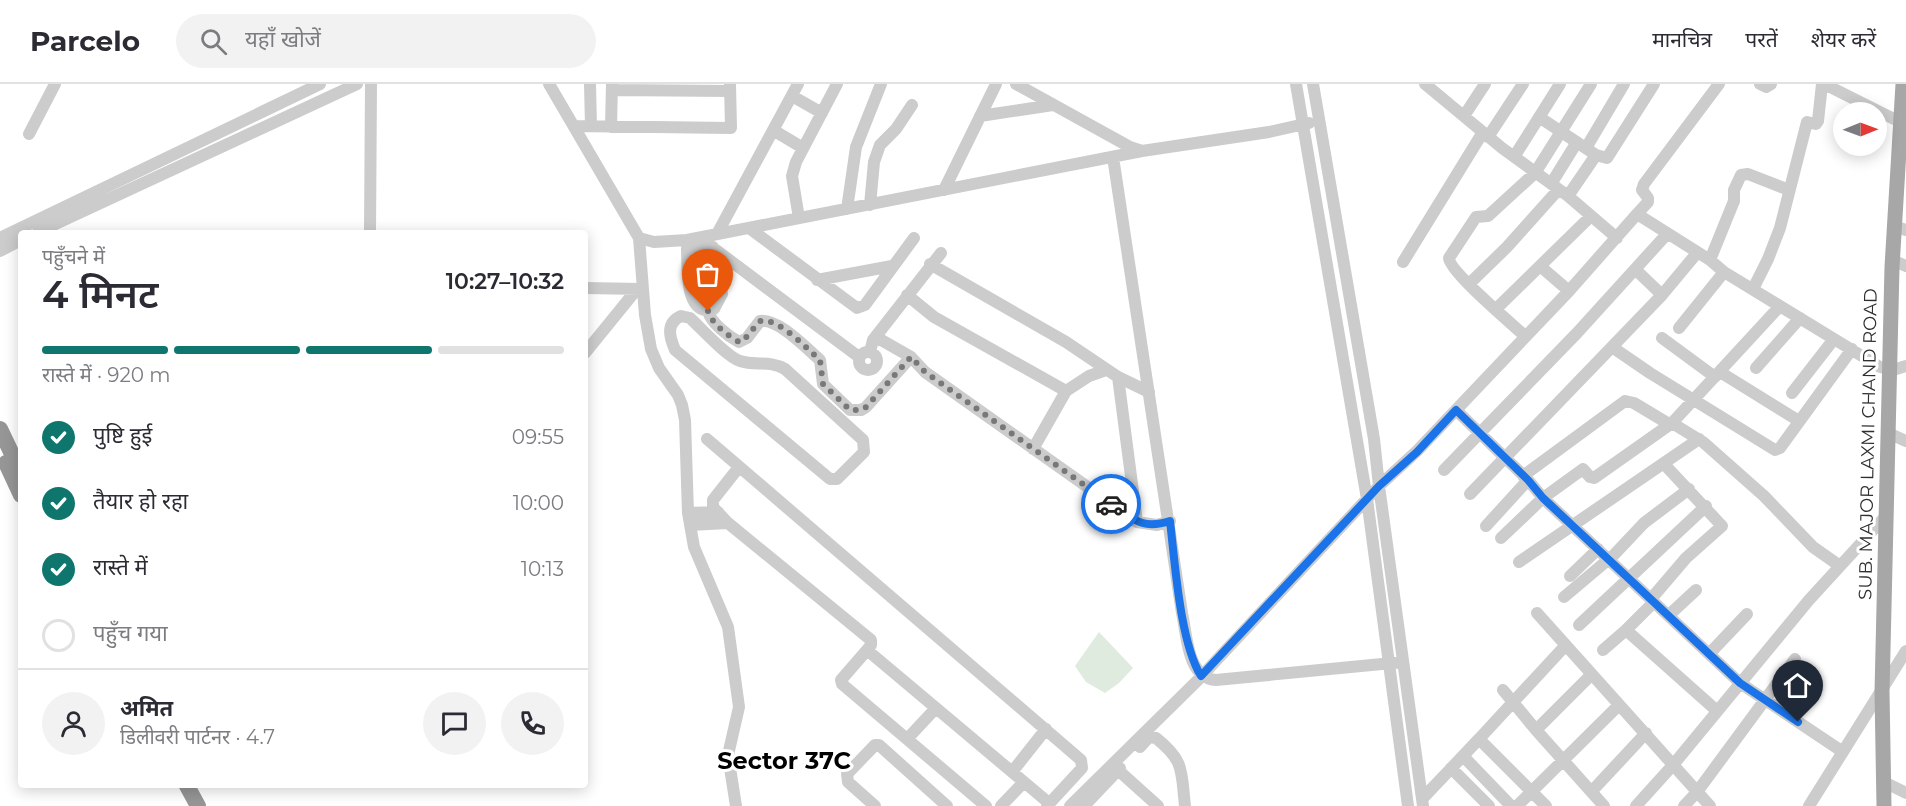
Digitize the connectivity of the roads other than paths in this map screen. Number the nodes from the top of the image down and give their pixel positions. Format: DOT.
graph roads {
  1 [pos="55,84"];
  2 [pos="320,84"];
  3 [pos="357,84"];
  4 [pos="371,84"];
  5 [pos="549,84"];
  6 [pos="590,84"];
  7 [pos="798,84"];
  8 [pos="837,84"];
  9 [pos="881,84"];
  10 [pos="996,84"];
  11 [pos="1016,84"];
  12 [pos="1296,84"];
  13 [pos="1313,84"];
  14 [pos="1425,84"];
  15 [pos="1485,84"];
  16 [pos="1523,84"];
  17 [pos="1560,84"];
  18 [pos="1591,84"];
  19 [pos="1624,84"];
  20 [pos="1654,84"];
  21 [pos="1719,84"];
  22 [pos="1760,84"];
  23 [pos="1771,84"];
  24 [pos="1823,84"];
  25 [pos="1903,84"];
  26 [pos="612,87"];
  27 [pos="730,88"];
  28 [pos="792,96"];
  29 [pos="912,105"];
  30 [pos="1053,105"];
  31 [pos="822,112"];
  32 [pos="980,116"];
  33 [pos="1464,116"];
  34 [pos="1539,117"];
  35 [pos="1319,121"];
  36 [pos="1900,122"];
  37 [pos="1302,125"];
  38 [pos="574,126"];
  39 [pos="591,126"];
  40 [pos="611,127"];
  41 [pos="773,130"];
  42 [pos="1562,132"];
  43 [pos="29,134"];
  44 [pos="1486,135"];
  45 [pos="1903,140"];
  46 [pos="804,148"];
  47 [pos="1586,148"];
  48 [pos="1142,151"];
  49 [pos="854,156"];
  50 [pos="1113,157"];
  51 [pos="1514,157"];
  52 [pos="874,162"];
  53 [pos="1535,173"];
  54 [pos="944,190"];
  55 [pos="1559,190"];
  56 [pos="1789,190"];
  57 [pos="1901,194"];
  58 [pos="870,205"];
  59 [pos="847,209"];
  60 [pos="1636,214"];
  61 [pos="1591,216"];
  62 [pos="799,218"];
  63 [pos="749,228"];
  64 [pos="1900,228"];
  65 [pos="42,230"];
  66 [pos="370,230"];
  67 [pos="717,234"];
  68 [pos="1668,234"];
  69 [pos="0,238"];
  70 [pos="639,238"];
  71 [pos="914,238"];
  72 [pos="1617,238"];
  73 [pos="18,242"];
  74 [pos="707,243"];
  75 [pos="0,251"];
  76 [pos="941,253"];
  77 [pos="1697,253"];
  78 [pos="1710,260"];
  79 [pos="1403,262"];
  80 [pos="1899,263"];
  81 [pos="930,264"];
  82 [pos="892,266"];
  83 [pos="1540,266"];
  84 [pos="1636,270"];
  85 [pos="1724,272"];
  86 [pos="817,280"];
  87 [pos="1469,284"];
  88 [pos="588,288"];
  89 [pos="640,289"];
  90 [pos="1753,289"];
  91 [pos="1569,291"];
  92 [pos="907,295"];
  93 [pos="1662,295"];
  94 [pos="1780,306"];
  95 [pos="1496,309"];
  96 [pos="708,311"];
  97 [pos="1800,318"];
  98 [pos="1679,328"];
  99 [pos="670,333"];
  100 [pos="648,334"];
  101 [pos="1525,336"];
  102 [pos="876,337"];
  103 [pos="1662,338"];
  104 [pos="1834,339"];
  105 [pos="1612,347"];
  106 [pos="588,349"];
  107 [pos="1852,349"];
  108 [pos="911,357"];
  109 [pos="1906,366"];
  110 [pos="1756,368"];
  111 [pos="1106,370"];
  112 [pos="1889,370"];
  113 [pos="1718,374"];
  114 [pos="1118,377"];
  115 [pos="1066,391"];
  116 [pos="1149,393"];
  117 [pos="1792,393"];
  118 [pos="1694,400"];
  119 [pos="1456,410"];
  120 [pos="1799,421"];
  121 [pos="1671,423"];
  122 [pos="0,429"];
  123 [pos="1481,433"];
  124 [pos="1888,433"];
  125 [pos="707,439"];
  126 [pos="1700,439"];
  127 [pos="1906,441"];
  128 [pos="1033,449"];
  129 [pos="0,452"];
  130 [pos="1505,458"];
  131 [pos="1664,464"];
  132 [pos="18,467"];
  133 [pos="740,467"];
  134 [pos="1444,470"];
  135 [pos="1526,478"];
  136 [pos="1379,486"];
  137 [pos="18,489"];
  138 [pos="1689,489"];
  139 [pos="1470,494"];
  140 [pos="1543,498"];
  141 [pos="1366,499"];
  142 [pos="1706,506"];
  143 [pos="717,512"];
  144 [pos="1886,517"];
  145 [pos="689,519"];
  146 [pos="1170,521"];
  147 [pos="1137,522"];
  148 [pos="728,523"];
  149 [pos="1486,526"];
  150 [pos="1574,526"];
  151 [pos="1501,538"];
  152 [pos="1598,549"];
  153 [pos="1609,559"];
  154 [pos="1519,562"];
  155 [pos="1840,567"];
  156 [pos="1570,576"];
  157 [pos="1629,579"];
  158 [pos="1696,590"];
  159 [pos="1564,597"];
  160 [pos="1652,601"];
  161 [pos="1537,613"];
  162 [pos="1747,614"];
  163 [pos="1669,615"];
  164 [pos="1579,624"];
  165 [pos="1626,630"];
  166 [pos="1564,646"];
  167 [pos="867,650"];
  168 [pos="1603,650"];
  169 [pos="1906,651"];
  170 [pos="1710,653"];
  171 [pos="1795,659"];
  172 [pos="1403,662"];
  173 [pos="1388,664"];
  174 [pos="1591,675"];
  175 [pos="1201,676"];
  176 [pos="1740,683"];
  177 [pos="1503,690"];
  178 [pos="1882,692"];
  179 [pos="1512,700"];
  180 [pos="1765,700"];
  181 [pos="1618,705"];
  182 [pos="936,708"];
  183 [pos="1716,710"];
  184 [pos="1046,729"];
  185 [pos="1536,730"];
  186 [pos="1646,733"];
  187 [pos="908,738"];
  188 [pos="1479,739"];
  189 [pos="1843,752"];
  190 [pos="1463,756"];
  191 [pos="1562,760"];
  192 [pos="1673,765"];
  193 [pos="1451,768"];
  194 [pos="1118,770"];
  195 [pos="1012,772"];
  196 [pos="1024,782"];
  197 [pos="1884,782"];
  198 [pos="176,788"];
  199 [pos="188,788"];
  200 [pos="1592,791"];
  201 [pos="1531,792"];
  202 [pos="1697,792"];
  203 [pos="1906,793"];
  204 [pos="1423,802"];
  205 [pos="1048,805"];
  206 [pos="186,806"];
  207 [pos="198,806"];
  208 [pos="736,806"];
  209 [pos="875,806"];
  210 [pos="947,806"];
  211 [pos="987,806"];
  212 [pos="1001,806"];
  213 [pos="1070,806"];
  214 [pos="1084,806"];
  215 [pos="1158,806"];
  216 [pos="1185,806"];
  217 [pos="1408,806"];
  218 [pos="1489,806"];
  219 [pos="1511,806"];
  220 [pos="1517,806"];
  221 [pos="1546,806"];
  222 [pos="1604,806"];
  223 [pos="1636,806"];
  224 [pos="1684,806"];
  225 [pos="1710,806"];
  226 [pos="1809,806"];
  227 [pos="1884,806"];
  1 -- 43 [label="street"];
  2 -- 69 [label="street"];
  3 -- 65 [label="street"];
  4 -- 66 [label="street"];
  5 -- 38 [label="street"];
  6 -- 39 [label="street"];
  7 -- 28 [label="street"];
  8 -- 31 [label="street"];
  9 -- 49 [label="street"];
  10 -- 32 [label="street"];
  11 -- 30 [label="street"];
  12 -- 37 [label="street"];
  13 -- 35 [label="street"];
  14 -- 33 [label="street"];
  15 -- 33 [label="street"];
  16 -- 44 [label="street"];
  17 -- 34 [label="street"];
  18 -- 42 [label="street"];
  19 -- 47 [label="street"];
  20 -- 47 [label="street"];
  21 -- 60 [label="street"];
  22 -- 23 [label="street"];
  24 -- 36 [label="street"];
  24 -- 56 [label="street"];
  25 -- 36 [label="main road, SUB. MAJOR LAXMI CHAND ROAD"];
  26 -- 27 [label="street"];
  26 -- 40 [label="street"];
  27 -- 40 [label="street"];
  28 -- 31 [label="street"];
  28 -- 41 [label="street"];
  29 -- 52 [label="street"];
  30 -- 32 [label="street"];
  30 -- 48 [label="street"];
  31 -- 46 [label="street"];
  32 -- 54 [label="street"];
  33 -- 44 [label="street"];
  34 -- 42 [label="street"];
  34 -- 51 [label="street"];
  35 -- 37 [label="street"];
  35 -- 136 [label="street"];
  36 -- 45 [label="main road, SUB. MAJOR LAXMI CHAND ROAD"];
  37 -- 48 [label="street"];
  37 -- 141 [label="street"];
  38 -- 39 [label="street"];
  38 -- 70 [label="street"];
  39 -- 40 [label="street"];
  41 -- 46 [label="street"];
  41 -- 67 [label="street"];
  42 -- 47 [label="street"];
  42 -- 53 [label="street"];
  44 -- 51 [label="street"];
  44 -- 79 [label="street"];
  45 -- 57 [label="main road, SUB. MAJOR LAXMI CHAND ROAD"];
  46 -- 62 [label="street"];
  47 -- 55 [label="street"];
  47 -- 55 [label="street"];
  48 -- 50 [label="street"];
  49 -- 52 [label="street"];
  49 -- 59 [label="street"];
  50 -- 54 [label="street"];
  50 -- 116 [label="street"];
  51 -- 53 [label="street"];
  52 -- 58 [label="street"];
  53 -- 55 [label="street"];
  53 -- 87 [label="street"];
  54 -- 58 [label="street"];
  55 -- 61 [label="street"];
  55 -- 87 [label="street"];
  56 -- 78 [label="street"];
  56 -- 90 [label="street"];
  57 -- 64 [label="main road, SUB. MAJOR LAXMI CHAND ROAD"];
  58 -- 59 [label="street"];
  59 -- 62 [label="street"];
  60 -- 68 [label="street"];
  60 -- 72 [label="street"];
  61 -- 72 [label="street"];
  61 -- 83 [label="street"];
  62 -- 63 [label="street"];
  63 -- 67 [label="street"];
  63 -- 86 [label="street"];
  64 -- 80 [label="main road, SUB. MAJOR LAXMI CHAND ROAD"];
  67 -- 74 [label="street"];
  68 -- 77 [label="street"];
  68 -- 84 [label="street"];
  70 -- 74 [label="street"];
  70 -- 89 [label="street"];
  71 -- 82 [label="street"];
  72 -- 91 [label="street"];
  73 -- 75 [label="street"];
  74 -- 96 [label="street"];
  74 -- 96 [label="street"];
  74 -- 102 [label="street"];
  76 -- 81 [label="street"];
  77 -- 78 [label="street"];
  77 -- 93 [label="street"];
  78 -- 85 [label="street"];
  80 -- 112 [label="main road, SUB. MAJOR LAXMI CHAND ROAD"];
  81 -- 92 [label="street"];
  81 -- 111 [label="street"];
  82 -- 86 [label="street"];
  82 -- 86 [label="street"];
  83 -- 91 [label="street"];
  83 -- 95 [label="street"];
  84 -- 93 [label="street"];
  84 -- 123 [label="street"];
  85 -- 90 [label="street"];
  85 -- 98 [label="street"];
  87 -- 95 [label="street"];
  88 -- 89 [label="street"];
  89 -- 100 [label="street"];
  89 -- 106 [label="street"];
  90 -- 94 [label="street"];
  91 -- 101 [label="street"];
  92 -- 102 [label="street"];
  92 -- 115 [label="street"];
  93 -- 105 [label="street"];
  94 -- 97 [label="street"];
  94 -- 113 [label="street"];
  95 -- 101 [label="street"];
  96 -- 108 [label="street"];
  97 -- 104 [label="street"];
  97 -- 110 [label="street"];
  99 -- 99 [label="street"];
  99 -- 100 [label="street"];
  100 -- 145 [label="street"];
  101 -- 119 [label="street"];
  102 -- 108 [label="street"];
  103 -- 113 [label="street"];
  104 -- 107 [label="street"];
  104 -- 117 [label="street"];
  105 -- 118 [label="street"];
  105 -- 130 [label="street"];
  107 -- 112 [label="street"];
  107 -- 120 [label="street"];
  108 -- 128 [label="street"];
  109 -- 112 [label="street"];
  111 -- 114 [label="street"];
  111 -- 115 [label="street"];
  112 -- 124 [label="main road, SUB. MAJOR LAXMI CHAND ROAD"];
  113 -- 118 [label="street"];
  113 -- 120 [label="street"];
  114 -- 116 [label="street"];
  114 -- 147 [label="street"];
  115 -- 128 [label="street"];
  116 -- 146 [label="street"];
  118 -- 120 [label="street"];
  118 -- 121 [label="street"];
  119 -- 123 [label="street"];
  119 -- 136 [label="street"];
  121 -- 126 [label="street"];
  121 -- 135 [label="street"];
  121 -- 140 [label="street"];
  122 -- 132 [label="highway"];
  123 -- 130 [label="street"];
  123 -- 134 [label="street"];
  124 -- 127 [label="street"];
  124 -- 144 [label="main road, SUB. MAJOR LAXMI CHAND ROAD"];
  125 -- 133 [label="street"];
  126 -- 131 [label="street"];
  126 -- 155 [label="street"];
  128 -- 147 [label="street"];
  129 -- 137 [label="highway"];
  130 -- 135 [label="street"];
  130 -- 139 [label="street"];
  131 -- 138 [label="street"];
  131 -- 150 [label="street"];
  133 -- 143 [label="street"];
  133 -- 184 [label="street"];
  135 -- 140 [label="street"];
  135 -- 149 [label="street"];
  136 -- 141 [label="street"];
  136 -- 172 [label="street"];
  138 -- 142 [label="street"];
  138 -- 153 [label="street"];
  140 -- 150 [label="street"];
  140 -- 151 [label="street"];
  141 -- 173 [label="street"];
  141 -- 175 [label="street"];
  142 -- 157 [label="street"];
  142 -- 160 [label="street"];
  143 -- 145 [label="street"];
  143 -- 148 [label="street"];
  144 -- 155 [label="street"];
  144 -- 178 [label="main road, SUB. MAJOR LAXMI CHAND ROAD"];
  145 -- 148 [label="street"];
  145 -- 208 [label="street"];
  146 -- 147 [label="street"];
  146 -- 175 [label="street"];
  148 -- 167 [label="street"];
  150 -- 152 [label="street"];
  150 -- 154 [label="street"];
  152 -- 153 [label="street"];
  152 -- 156 [label="street"];
  153 -- 157 [label="street"];
  153 -- 159 [label="street"];
  155 -- 176 [label="street"];
  157 -- 160 [label="street"];
  157 -- 164 [label="street"];
  158 -- 163 [label="street"];
  160 -- 163 [label="street"];
  160 -- 165 [label="street"];
  161 -- 166 [label="street"];
  162 -- 170 [label="street"];
  163 -- 170 [label="street"];
  165 -- 168 [label="street"];
  165 -- 183 [label="street"];
  166 -- 174 [label="street"];
  166 -- 179 [label="street"];
  167 -- 182 [label="street"];
  167 -- 187 [label="street"];
  169 -- 178 [label="street"];
  170 -- 176 [label="street"];
  171 -- 180 [label="street"];
  172 -- 173 [label="street"];
  172 -- 204 [label="street"];
  173 -- 175 [label="street"];
  173 -- 217 [label="street"];
  174 -- 181 [label="street"];
  174 -- 185 [label="street"];
  175 -- 213 [label="street"];
  176 -- 180 [label="street"];
  176 -- 183 [label="street"];
  177 -- 179 [label="street"];
  178 -- 189 [label="street"];
  178 -- 197 [label="main road, SUB. MAJOR LAXMI CHAND ROAD"];
  179 -- 185 [label="street"];
  179 -- 188 [label="street"];
  180 -- 189 [label="street"];
  180 -- 202 [label="street"];
  181 -- 186 [label="street"];
  181 -- 191 [label="street"];
  182 -- 187 [label="street"];
  182 -- 195 [label="street"];
  183 -- 192 [label="street"];
  184 -- 195 [label="street"];
  184 -- 205 [label="street"];
  185 -- 191 [label="street"];
  186 -- 192 [label="street"];
  186 -- 200 [label="street"];
  187 -- 211 [label="street"];
  188 -- 190 [label="street"];
  188 -- 201 [label="street"];
  189 -- 226 [label="street"];
  190 -- 193 [label="street"];
  190 -- 219 [label="street"];
  191 -- 200 [label="street"];
  191 -- 201 [label="street"];
  192 -- 202 [label="street"];
  192 -- 223 [label="street"];
  193 -- 204 [label="street"];
  193 -- 218 [label="street"];
  194 -- 214 [label="street"];
  194 -- 215 [label="street"];
  194 -- 216 [label="street"];
  195 -- 196 [label="street"];
  196 -- 205 [label="street"];
  196 -- 212 [label="street"];
  197 -- 203 [label="street"];
  197 -- 227 [label="main road, SUB. MAJOR LAXMI CHAND ROAD"];
  198 -- 206 [label="highway"];
  199 -- 207 [label="highway"];
  200 -- 222 [label="street"];
  201 -- 220 [label="street"];
  201 -- 221 [label="street"];
  202 -- 224 [label="street"];
  202 -- 225 [label="street"];
  209 -- 210 [label="street"];
}
